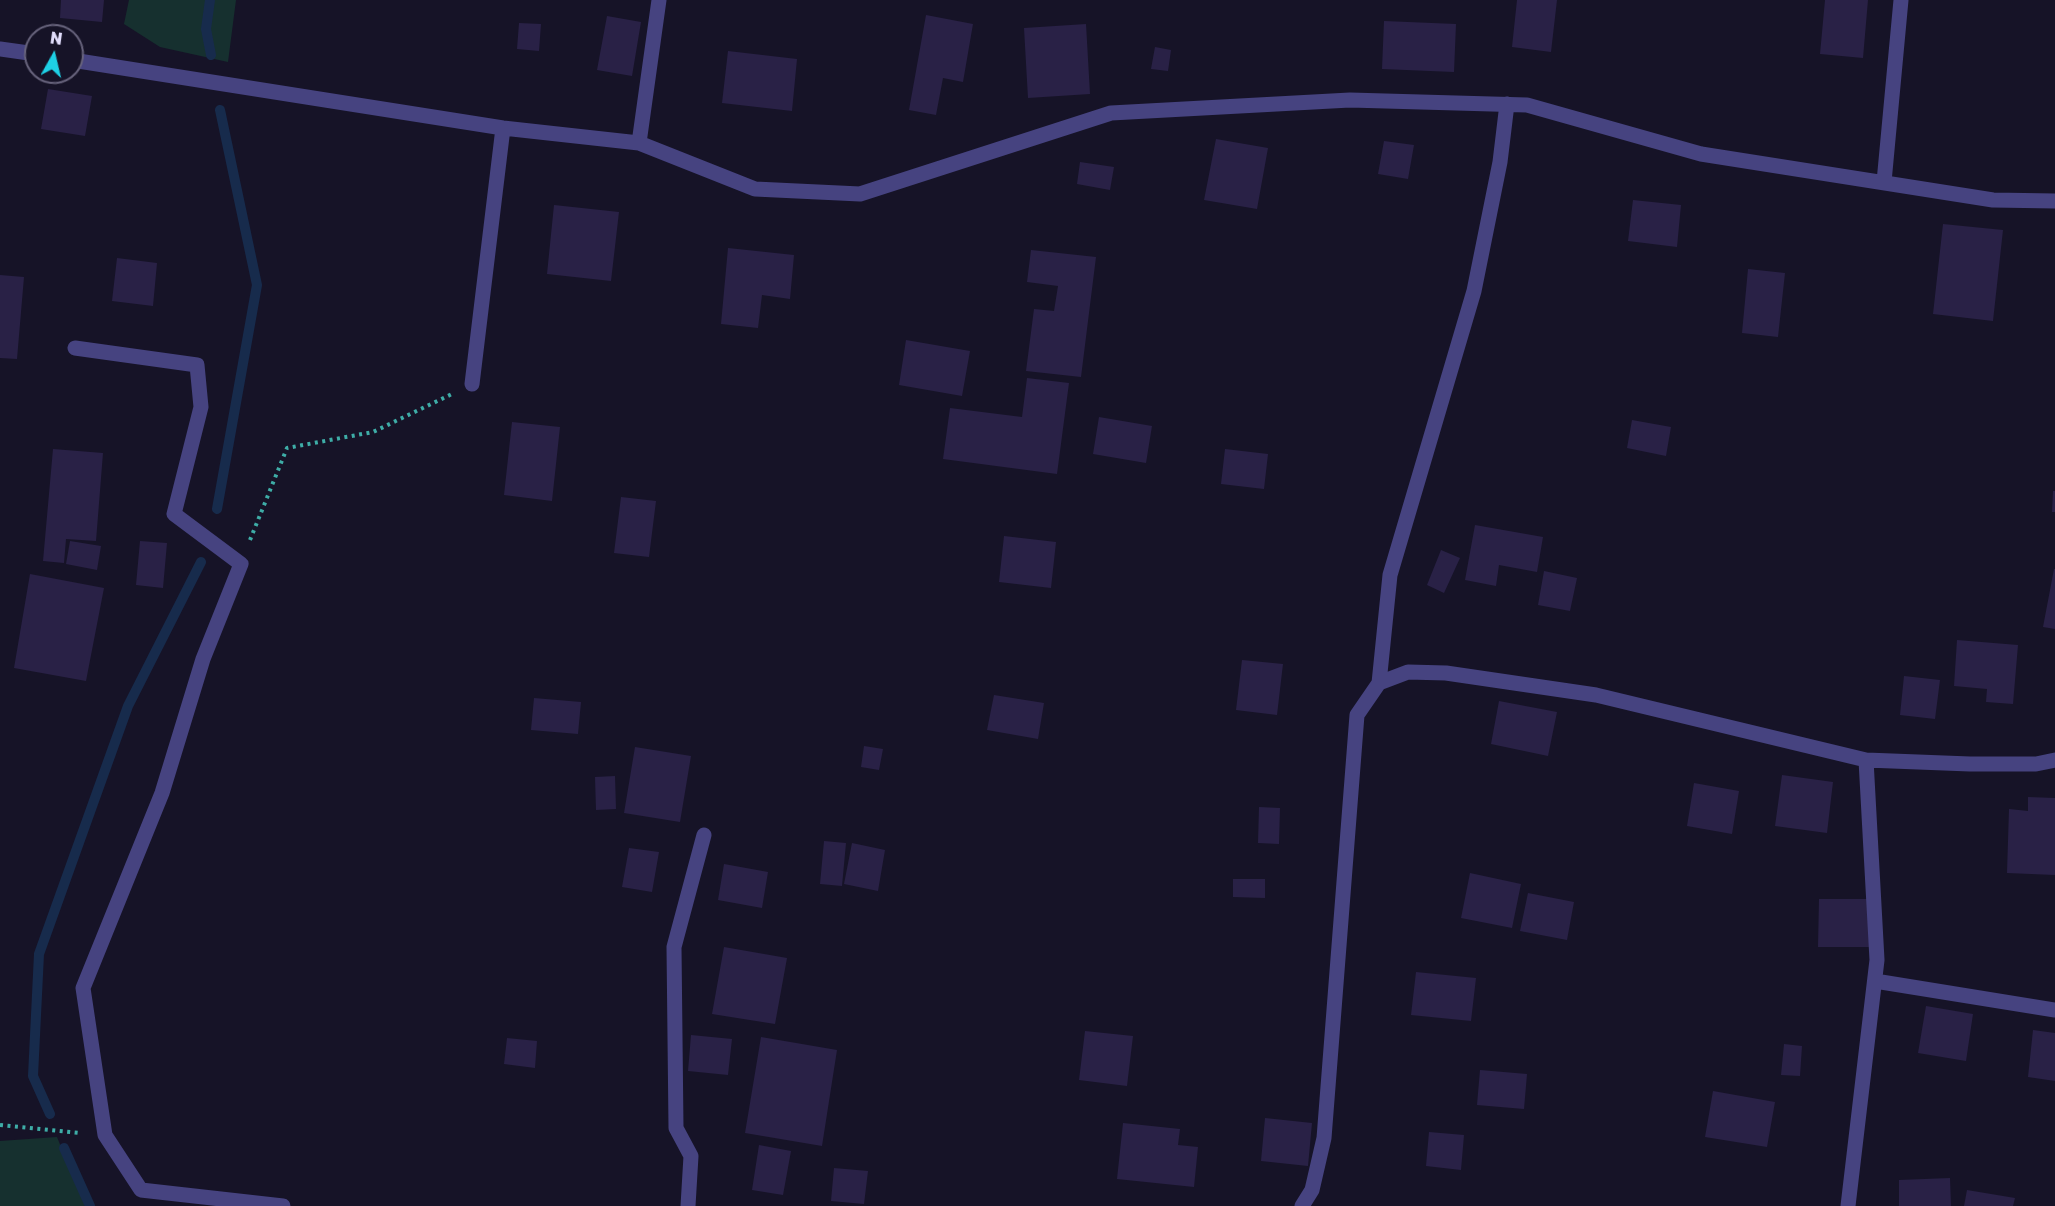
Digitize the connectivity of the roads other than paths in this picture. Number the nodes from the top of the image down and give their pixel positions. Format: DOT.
graph roads {
  1 [pos="659,0"];
  2 [pos="1901,0"];
  3 [pos="0,49"];
  4 [pos="24,52"];
  5 [pos="84,62"];
  6 [pos="1508,104"];
  7 [pos="503,128"];
  8 [pos="639,143"];
  9 [pos="1884,182"];
  10 [pos="2055,201"];
  11 [pos="75,348"];
  12 [pos="472,384"];
  13 [pos="1379,683"];
  14 [pos="1866,760"];
  15 [pos="2055,760"];
  16 [pos="704,835"];
  17 [pos="1875,981"];
  18 [pos="2055,1010"];
  19 [pos="283,1206"];
  20 [pos="688,1206"];
  21 [pos="1302,1206"];
  22 [pos="1848,1206"];
  1 -- 8 [label="street"];
  2 -- 9 [label="street"];
  3 -- 4 [label="street"];
  5 -- 7 [label="street"];
  6 -- 8 [label="street"];
  6 -- 9 [label="street"];
  6 -- 13 [label="street"];
  7 -- 8 [label="street"];
  7 -- 12 [label="street"];
  9 -- 10 [label="street"];
  11 -- 19 [label="street"];
  13 -- 14 [label="street"];
  13 -- 21 [label="street"];
  14 -- 15 [label="street"];
  14 -- 17 [label="street"];
  16 -- 20 [label="street"];
  17 -- 18 [label="street"];
  17 -- 22 [label="street"];
}
